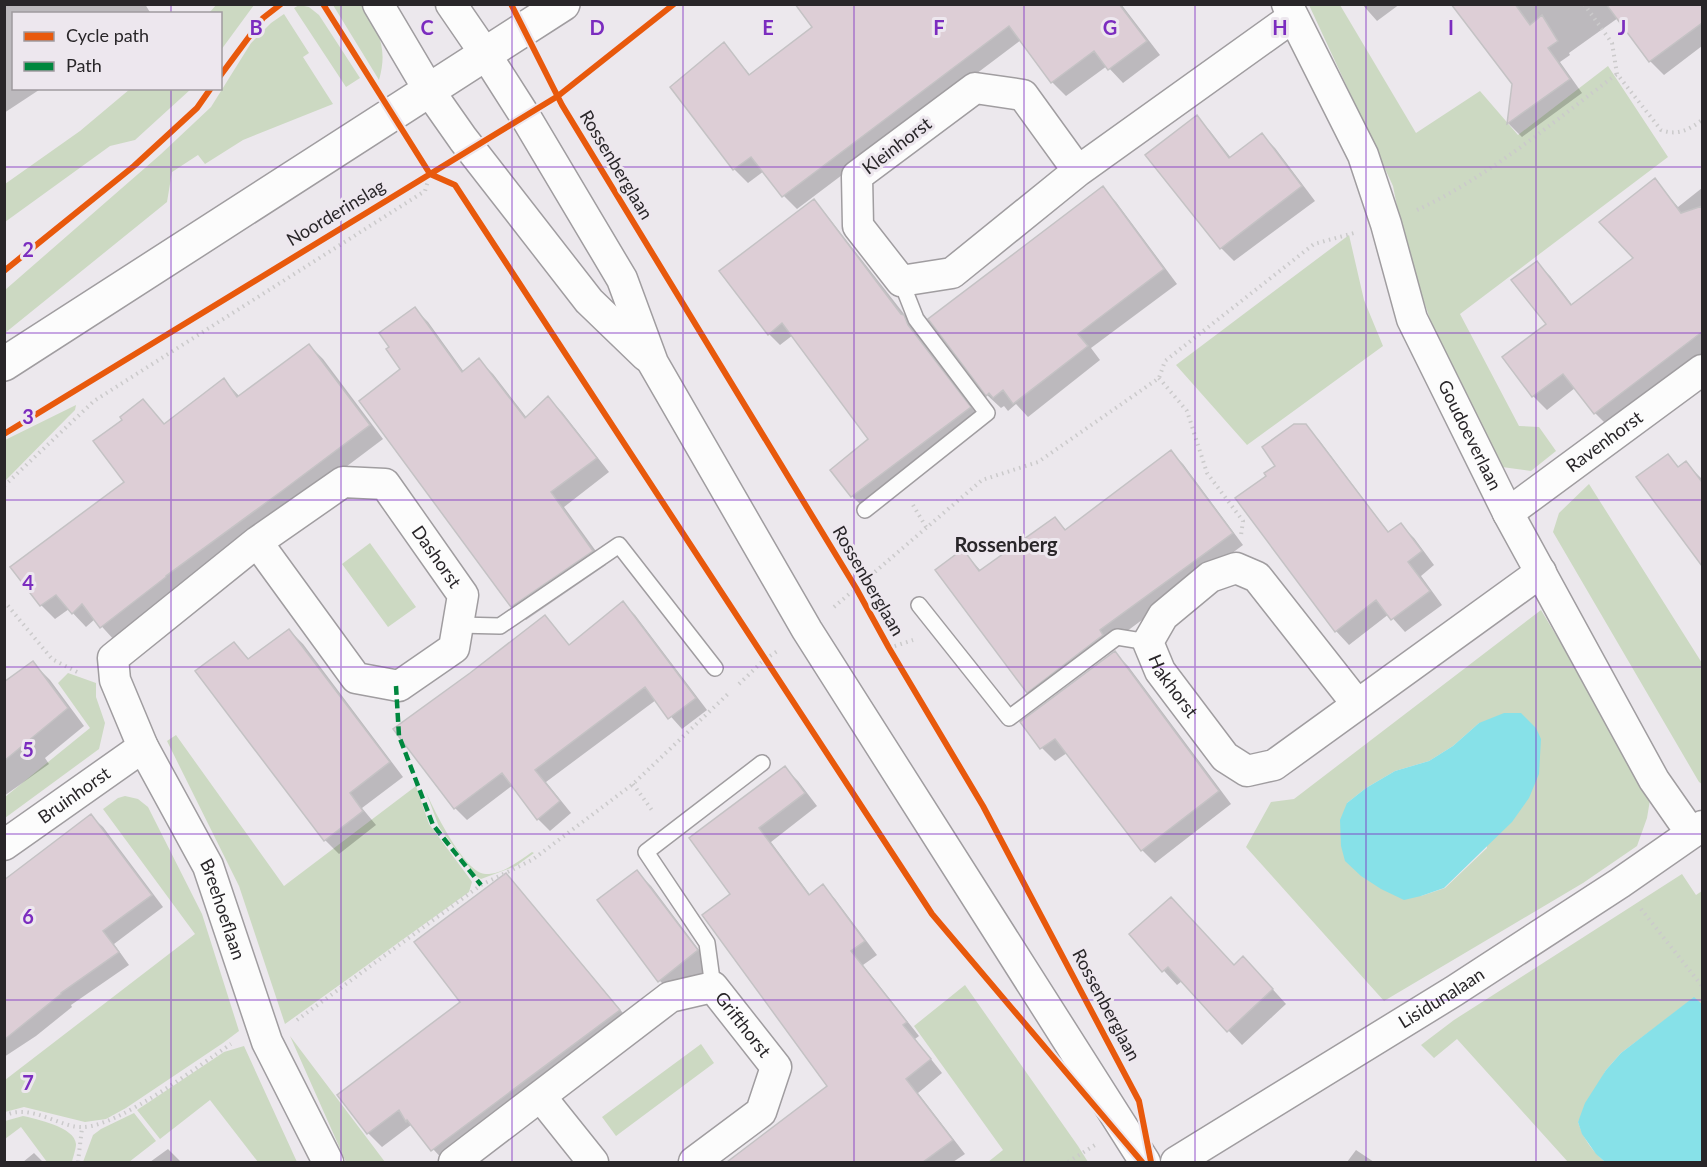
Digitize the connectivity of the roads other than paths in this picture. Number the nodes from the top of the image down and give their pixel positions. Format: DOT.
graph roads {
  1 [pos="378,4"];
  2 [pos="451,4"];
  3 [pos="563,4"];
  4 [pos="1290,11"];
  5 [pos="486,55"];
  6 [pos="430,92"];
  7 [pos="1078,171"];
  8 [pos="901,281"];
  9 [pos="653,363"];
  10 [pos="4,364"];
  11 [pos="1702,370"];
  12 [pos="865,510"];
  13 [pos="1508,513"];
  14 [pos="257,542"];
  15 [pos="1541,572"];
  16 [pos="919,605"];
  17 [pos="458,625"];
  18 [pos="1148,642"];
  19 [pos="715,668"];
  20 [pos="114,669"];
  21 [pos="1357,704"];
  22 [pos="143,747"];
  23 [pos="762,763"];
  24 [pos="1697,830"];
  25 [pos="4,845"];
  26 [pos="713,987"];
  27 [pos="542,1097"];
  28 [pos="328,1162"];
  29 [pos="454,1162"];
  30 [pos="593,1162"];
  31 [pos="694,1162"];
  32 [pos="1144,1162"];
  33 [pos="1176,1162"];
  1 -- 6 [label="street"];
  2 -- 5 [label="street"];
  3 -- 5 [label="main road"];
  4 -- 7 [label="street"];
  4 -- 13 [label="street, Goudoeverlaan"];
  5 -- 6 [label="main road"];
  5 -- 9 [label="street"];
  6 -- 9 [label="street"];
  6 -- 10 [label="main road"];
  7 -- 8 [label="street"];
  7 -- 8 [label="street, Kleinhorst"];
  8 -- 12 [label="lane"];
  9 -- 32 [label="street"];
  11 -- 13 [label="street, Ravenhorst"];
  13 -- 15 [label="street, Goudoeverlaan"];
  14 -- 17 [label="street, Dashorst"];
  14 -- 17 [label="street, Dashorst"];
  14 -- 20 [label="street, Dashorst"];
  15 -- 21 [label="street, Hakhorst"];
  15 -- 24 [label="street, Goudoeverlaan"];
  16 -- 18 [label="lane"];
  17 -- 19 [label="lane"];
  18 -- 21 [label="street, Hakhorst"];
  18 -- 21 [label="street, Hakhorst"];
  20 -- 22 [label="street, Breehoeflaan"];
  22 -- 25 [label="street, Bruinhorst"];
  22 -- 28 [label="street, Breehoeflaan"];
  23 -- 26 [label="lane"];
  24 -- 33 [label="street, Lisidunalaan"];
  26 -- 27 [label="street, Grifthorst"];
  26 -- 31 [label="street, Grifthorst"];
  27 -- 29 [label="street, Grifthorst"];
  27 -- 30 [label="street"];
}
